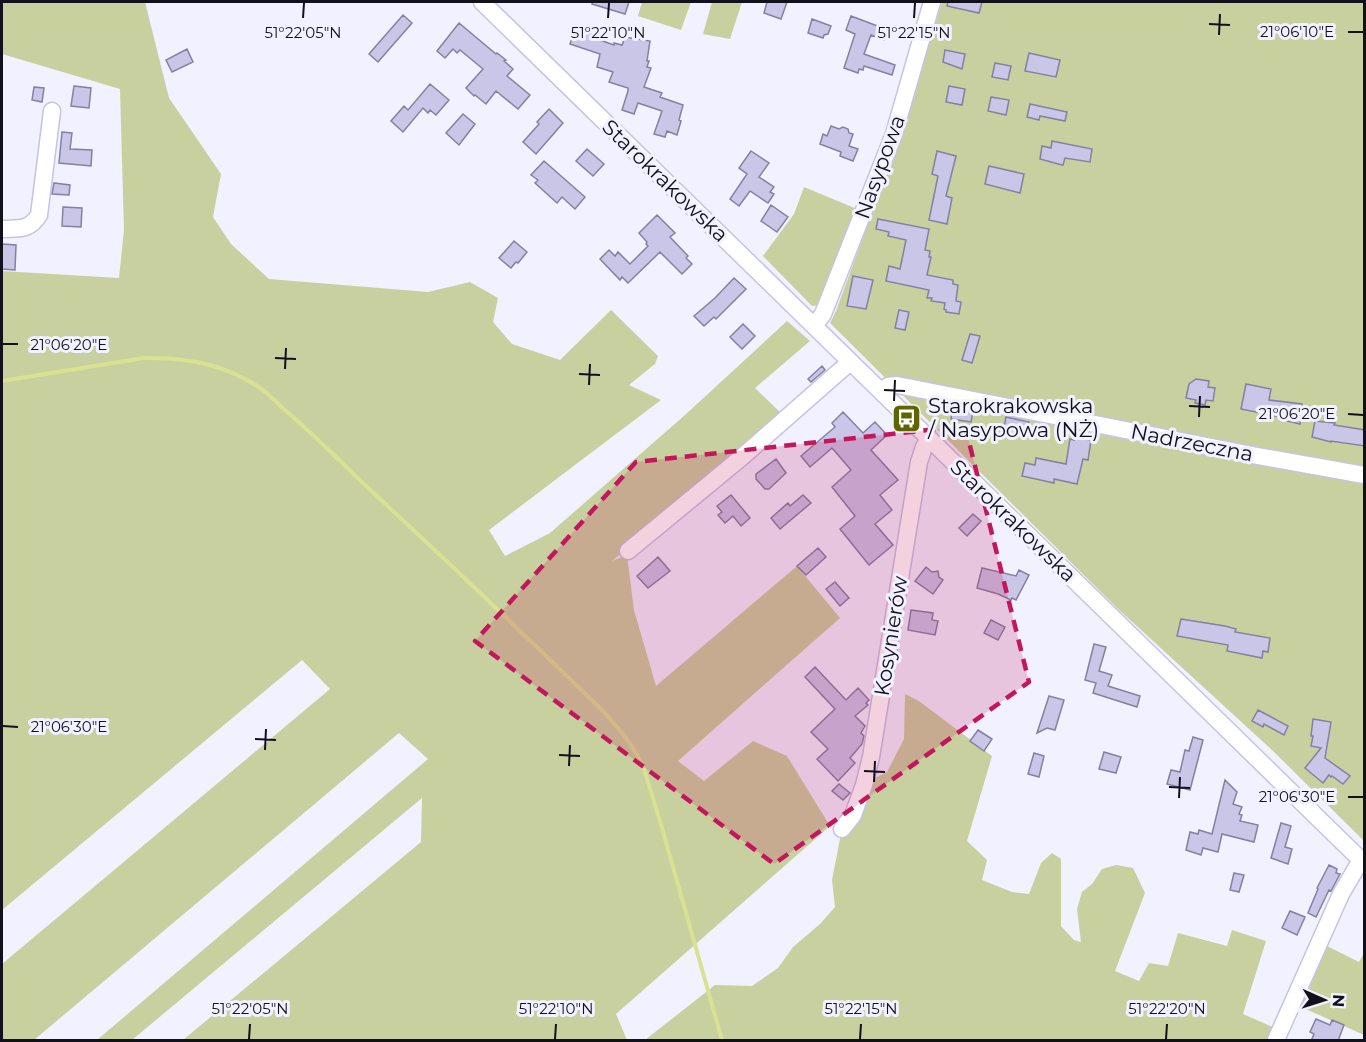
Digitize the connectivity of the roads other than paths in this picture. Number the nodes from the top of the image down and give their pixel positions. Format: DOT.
graph roads {
  1 [pos="482,2"];
  2 [pos="932,2"];
  3 [pos="52,111"];
  4 [pos="2,229"];
  5 [pos="814,327"];
  6 [pos="850,362"];
  7 [pos="881,391"];
  8 [pos="929,439"];
  9 [pos="1365,475"];
  10 [pos="628,551"];
  11 [pos="842,829"];
  12 [pos="1363,862"];
  13 [pos="1276,1041"];
  1 -- 5 [label="street, Starokrakowska"];
  2 -- 5 [label="street, Nasypowa"];
  3 -- 4 [label="street"];
  5 -- 6 [label="street, Starokrakowska"];
  6 -- 7 [label="street, Starokrakowska"];
  6 -- 10 [label="street"];
  7 -- 8 [label="street, Starokrakowska"];
  7 -- 9 [label="street, Nadrzeczna"];
  8 -- 11 [label="street, Kosynierów"];
  8 -- 12 [label="street, Starokrakowska"];
  12 -- 13 [label="street"];
}
